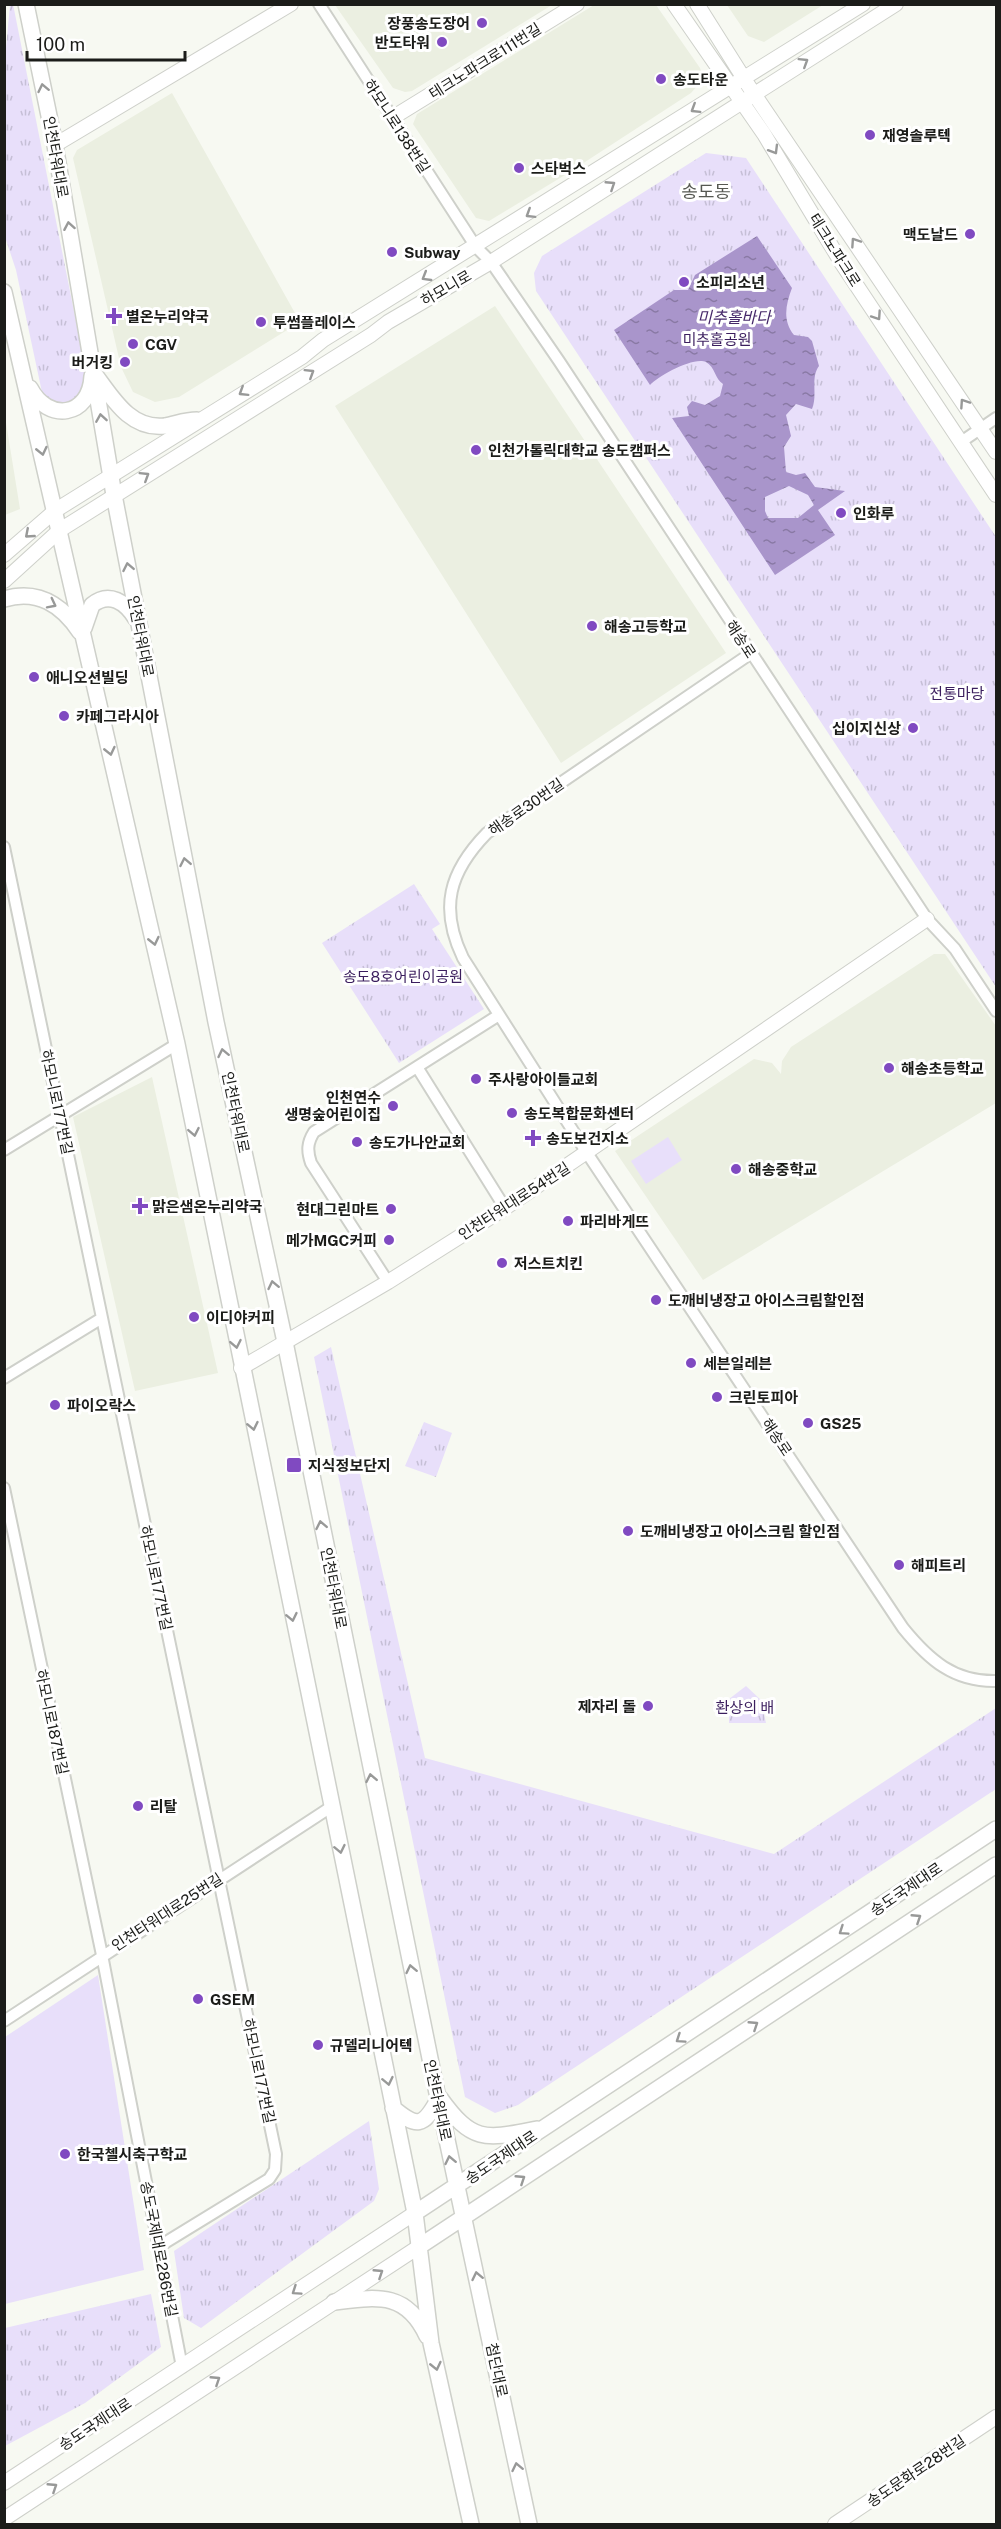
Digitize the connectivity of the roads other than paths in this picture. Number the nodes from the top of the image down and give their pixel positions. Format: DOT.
graph roads {
  1 [pos="26,4"];
  2 [pos="291,4"];
  3 [pos="319,4"];
  4 [pos="577,4"];
  5 [pos="674,4"];
  6 [pos="697,4"];
  7 [pos="863,4"];
  8 [pos="896,4"];
  9 [pos="744,79"];
  10 [pos="731,86"];
  11 [pos="755,93"];
  12 [pos="741,102"];
  13 [pos="392,118"];
  14 [pos="55,145"];
  15 [pos="476,247"];
  16 [pos="491,262"];
  17 [pos="4,292"];
  18 [pos="22,366"];
  19 [pos="93,369"];
  20 [pos="996,418"];
  21 [pos="197,420"];
  22 [pos="981,429"];
  23 [pos="961,442"];
  24 [pos="996,452"];
  25 [pos="111,476"];
  26 [pos="114,495"];
  27 [pos="996,495"];
  28 [pos="56,510"];
  29 [pos="60,530"];
  30 [pos="4,555"];
  31 [pos="4,581"];
  32 [pos="4,599"];
  33 [pos="139,624"];
  34 [pos="84,635"];
  35 [pos="750,654"];
  36 [pos="4,847"];
  37 [pos="927,919"];
  38 [pos="996,1011"];
  39 [pos="500,1015"];
  40 [pos="177,1044"];
  41 [pos="417,1067"];
  42 [pos="60,1113"];
  43 [pos="4,1150"];
  44 [pos="587,1153"];
  45 [pos="505,1208"];
  46 [pos="388,1282"];
  47 [pos="102,1318"];
  48 [pos="285,1342"];
  49 [pos="241,1368"];
  50 [pos="4,1378"];
  51 [pos="4,1488"];
  52 [pos="996,1681"];
  53 [pos="331,1807"];
  54 [pos="996,1829"];
  55 [pos="996,1865"];
  56 [pos="218,1879"];
  57 [pos="102,1955"];
  58 [pos="4,2021"];
  59 [pos="437,2097"];
  60 [pos="393,2108"];
  61 [pos="546,2127"];
  62 [pos="456,2187"];
  63 [pos="415,2213"];
  64 [pos="465,2216"];
  65 [pos="420,2246"];
  66 [pos="158,2247"];
  67 [pos="334,2302"];
  68 [pos="431,2343"];
  69 [pos="182,2367"];
  70 [pos="996,2417"];
  71 [pos="4,2483"];
  72 [pos="4,2519"];
  73 [pos="471,2524"];
  74 [pos="529,2524"];
  75 [pos="835,2524"];
  14 -- 1 [label="main road, 인천타워대로, one-way"];
  2 -- 14 [label="street"];
  3 -- 13 [label="street, 하모니로138번길"];
  4 -- 13 [label="street, 테크노파크로111번길"];
  5 -- 10 [label="street, 테크노파크로"];
  6 -- 9 [label="street, 테크노파크로"];
  7 -- 9 [label="street, 하모니로"];
  11 -- 8 [label="street, 하모니로, one-way"];
  9 -- 10 [label="street, 하모니로"];
  9 -- 11 [label="street, 테크노파크로"];
  10 -- 12 [label="street, 테크노파크로"];
  10 -- 15 [label="street, 하모니로, one-way"];
  11 -- 12 [label="street, 하모니로"];
  22 -- 11 [label="street, 테크노파크로, one-way"];
  16 -- 12 [label="street, 하모니로, one-way"];
  12 -- 23 [label="street, 테크노파크로, one-way"];
  13 -- 15 [label="street, 하모니로138번길"];
  19 -- 14 [label="main road, 인천타워대로, one-way"];
  15 -- 16 [label="street, 하모니로138번길"];
  15 -- 21 [label="street, 하모니로, one-way"];
  26 -- 16 [label="street, 하모니로, one-way"];
  16 -- 35 [label="street, 해송로"];
  17 -- 18 [label="main road"];
  18 -- 19 [label="main road"];
  18 -- 28 [label="main road, one-way"];
  19 -- 21 [label="main road"];
  25 -- 19 [label="main road, 인천타워대로, one-way"];
  20 -- 22 [label="street"];
  21 -- 25 [label="street, 하모니로"];
  22 -- 23 [label="street"];
  22 -- 24 [label="street, 테크노파크로"];
  23 -- 27 [label="street, 테크노파크로"];
  25 -- 26 [label="main road, 인천타워대로"];
  25 -- 28 [label="street, 하모니로"];
  26 -- 29 [label="street, 하모니로"];
  33 -- 26 [label="main road, 인천타워대로, one-way"];
  28 -- 29 [label="main road"];
  28 -- 30 [label="street, 하모니로, one-way"];
  29 -- 31 [label="street, 하모니로"];
  29 -- 34 [label="main road"];
  32 -- 34 [label="main road, one-way"];
  33 -- 34 [label="main road"];
  48 -- 33 [label="main road, 인천타워대로, one-way"];
  34 -- 40 [label="main road, one-way"];
  35 -- 37 [label="street, 해송로"];
  35 -- 39 [label="street, 해송로30번길"];
  36 -- 42 [label="street, 하모니로177번길"];
  37 -- 38 [label="street, 해송로"];
  37 -- 44 [label="street, 인천타워대로54번길"];
  39 -- 41 [label="street"];
  39 -- 44 [label="street, 해송로30번길"];
  40 -- 42 [label="street"];
  40 -- 49 [label="main road, one-way"];
  41 -- 45 [label="street"];
  41 -- 46 [label="street"];
  42 -- 43 [label="street"];
  42 -- 47 [label="street, 하모니로177번길"];
  44 -- 45 [label="street, 인천타워대로54번길"];
  44 -- 52 [label="street, 해송로"];
  45 -- 46 [label="street, 인천타워대로54번길"];
  46 -- 48 [label="street, 인천타워대로54번길"];
  47 -- 50 [label="street"];
  47 -- 56 [label="street, 하모니로177번길"];
  48 -- 49 [label="street, 인천타워대로54번길"];
  59 -- 48 [label="main road, 인천타워대로, one-way"];
  49 -- 53 [label="main road, one-way"];
  51 -- 57 [label="street, 하모니로187번길"];
  53 -- 56 [label="street, 인천타워대로25번길"];
  53 -- 60 [label="main road, one-way"];
  54 -- 61 [label="main road, 송도국제대로, one-way"];
  64 -- 55 [label="main road, 송도국제대로, one-way"];
  56 -- 57 [label="street, 인천타워대로25번길"];
  56 -- 66 [label="street, 하모니로177번길"];
  57 -- 58 [label="street, 인천타워대로25번길"];
  57 -- 66 [label="street, 송도국제대로286번길"];
  59 -- 60 [label="main road"];
  59 -- 61 [label="main road"];
  62 -- 59 [label="main road, 인천타워대로, one-way"];
  60 -- 63 [label="main road"];
  61 -- 62 [label="main road, 송도국제대로"];
  62 -- 63 [label="main road, 송도국제대로"];
  62 -- 64 [label="main road, 인천타워대로"];
  63 -- 65 [label="main road"];
  63 -- 69 [label="street, 송도국제대로, one-way"];
  64 -- 65 [label="main road, 송도국제대로"];
  74 -- 64 [label="main road, 첨단대로, one-way"];
  67 -- 65 [label="street, 송도국제대로, one-way"];
  65 -- 68 [label="main road"];
  66 -- 69 [label="street, 송도국제대로286번길"];
  67 -- 68 [label="main road"];
  72 -- 67 [label="street, 송도국제대로, one-way"];
  68 -- 73 [label="main road, one-way"];
  69 -- 71 [label="street, 송도국제대로"];
  70 -- 75 [label="street, 송도문화로28번길"];
}
